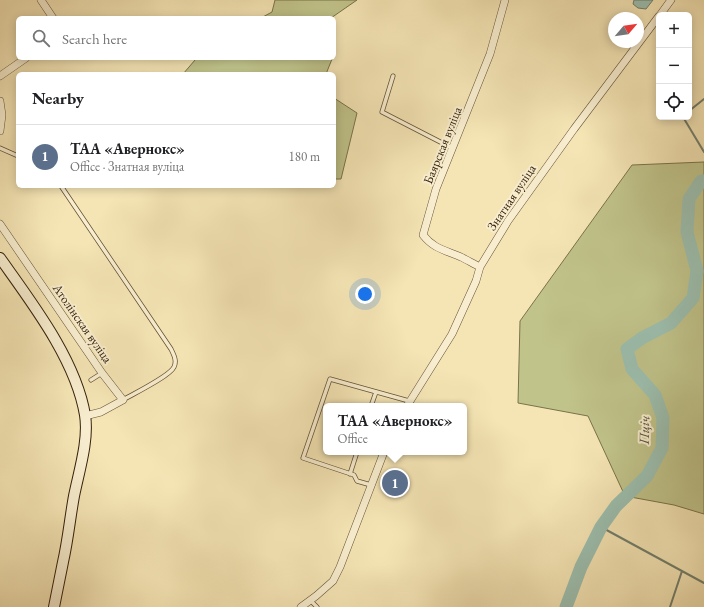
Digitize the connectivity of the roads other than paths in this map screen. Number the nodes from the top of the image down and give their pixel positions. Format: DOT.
graph roads {
  1 [pos="41,0"];
  2 [pos="505,0"];
  3 [pos="671,0"];
  4 [pos="661,12"];
  5 [pos="52,16"];
  6 [pos="656,19"];
  7 [pos="23,60"];
  8 [pos="0,76"];
  9 [pos="393,76"];
  10 [pos="0,101"];
  11 [pos="0,131"];
  12 [pos="0,148"];
  13 [pos="452,148"];
  14 [pos="16,155"];
  15 [pos="62,188"];
  16 [pos="0,224"];
  17 [pos="0,258"];
  18 [pos="480,267"];
  19 [pos="102,373"];
  20 [pos="91,380"];
  21 [pos="376,392"];
  22 [pos="123,400"];
  23 [pos="372,403"];
  24 [pos="406,403"];
  25 [pos="410,403"];
  26 [pos="85,416"];
  27 [pos="356,455"];
  28 [pos="383,455"];
  29 [pos="350,474"];
  30 [pos="371,485"];
  31 [pos="310,600"];
  32 [pos="54,607"];
  33 [pos="301,607"];
  34 [pos="317,607"];
  1 -- 5 [label="street"];
  2 -- 13 [label="street, Баярская вуліца"];
  3 -- 4 [label="street, Знатная вуліца"];
  6 -- 18 [label="street, Знатная вуліца"];
  7 -- 8 [label="street"];
  9 -- 13 [label="lane"];
  10 -- 11 [label="street"];
  12 -- 14 [label="lane"];
  13 -- 18 [label="street, Баярская вуліца"];
  15 -- 22 [label="lane"];
  16 -- 19 [label="street, Атолінская вуліца"];
  17 -- 26 [label="street"];
  18 -- 25 [label="street, Знатная вуліца"];
  19 -- 20 [label="lane"];
  19 -- 22 [label="street, Атолінская вуліца"];
  21 -- 23 [label="lane"];
  21 -- 24 [label="lane"];
  21 -- 29 [label="lane"];
  22 -- 26 [label="street"];
  26 -- 32 [label="street"];
  27 -- 29 [label="lane"];
  28 -- 30 [label="street"];
  29 -- 30 [label="lane"];
  30 -- 31 [label="street"];
  31 -- 33 [label="street"];
  31 -- 34 [label="lane"];
}
